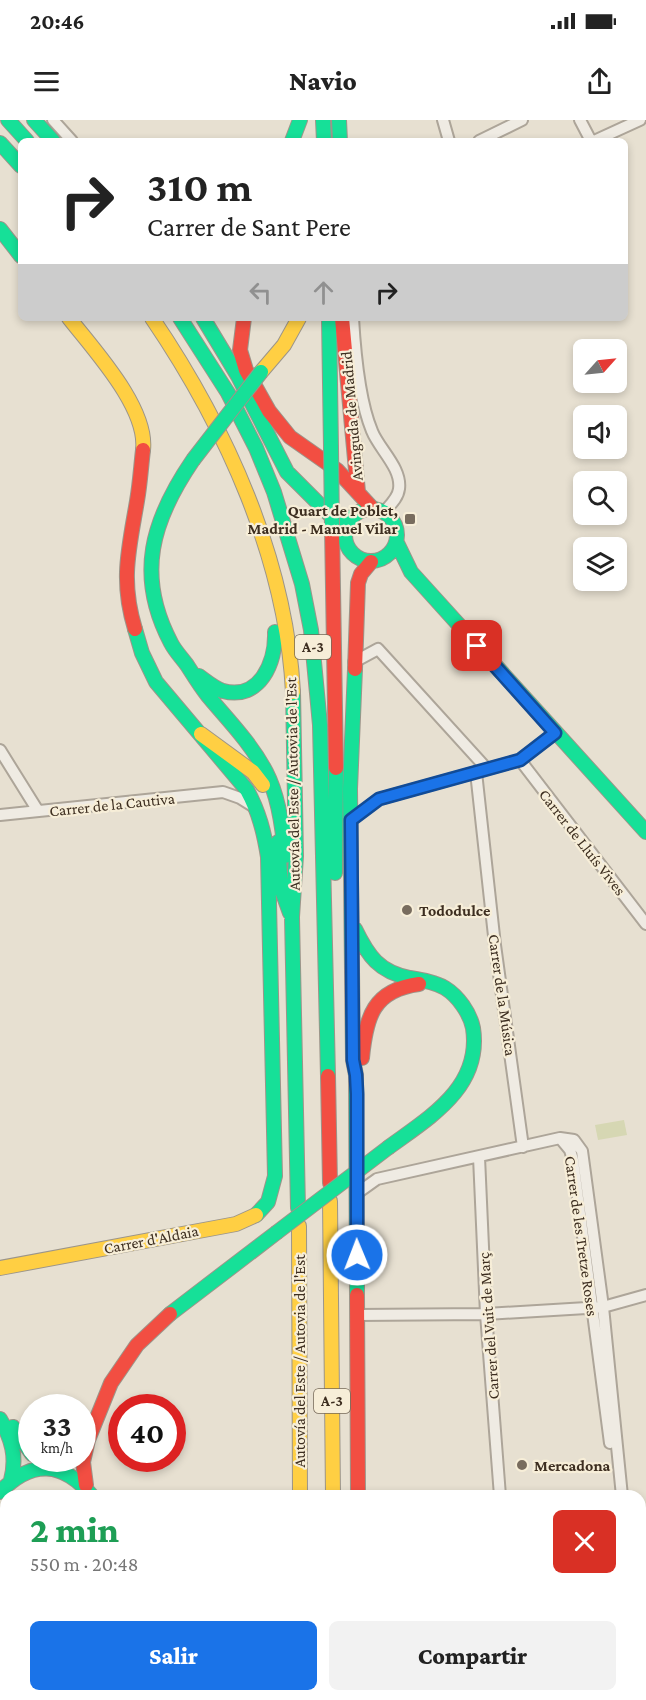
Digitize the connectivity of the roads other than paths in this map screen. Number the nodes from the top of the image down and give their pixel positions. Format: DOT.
graph roads {
  1 [pos="8,120"];
  2 [pos="34,120"];
  3 [pos="53,120"];
  4 [pos="339,120"];
  5 [pos="443,120"];
  6 [pos="522,120"];
  7 [pos="580,120"];
  8 [pos="640,120"];
  9 [pos="311,121"];
  10 [pos="24,138"];
  11 [pos="50,138"];
  12 [pos="69,138"];
  13 [pos="295,138"];
  14 [pos="304,138"];
  15 [pos="320,138"];
  16 [pos="340,138"];
  17 [pos="448,138"];
  18 [pos="485,138"];
  19 [pos="591,138"];
  20 [pos="600,138"];
  21 [pos="0,143"];
  22 [pos="18,163"];
  23 [pos="2,231"];
  24 [pos="18,252"];
  25 [pos="71,321"];
  26 [pos="154,321"];
  27 [pos="182,321"];
  28 [pos="205,321"];
  29 [pos="243,321"];
  30 [pos="290,321"];
  31 [pos="297,321"];
  32 [pos="329,321"];
  33 [pos="342,321"];
  34 [pos="353,321"];
  35 [pos="270,360"];
  36 [pos="358,492"];
  37 [pos="378,510"];
  38 [pos="339,529"];
  39 [pos="397,543"];
  40 [pos="378,560"];
  41 [pos="411,572"];
  42 [pos="276,596"];
  43 [pos="354,662"];
  44 [pos="190,669"];
  45 [pos="555,733"];
  46 [pos="201,734"];
  47 [pos="0,750"];
  48 [pos="520,760"];
  49 [pos="224,763"];
  50 [pos="487,769"];
  51 [pos="476,772"];
  52 [pos="223,792"];
  53 [pos="257,809"];
  54 [pos="38,812"];
  55 [pos="0,815"];
  56 [pos="351,820"];
  57 [pos="646,832"];
  58 [pos="284,895"];
  59 [pos="292,917"];
  60 [pos="353,924"];
  61 [pos="646,924"];
  62 [pos="434,984"];
  63 [pos="327,1004"];
  64 [pos="356,1075"];
  65 [pos="523,1147"];
  66 [pos="357,1150"];
  67 [pos="479,1157"];
  68 [pos="377,1179"];
  69 [pos="330,1183"];
  70 [pos="356,1194"];
  71 [pos="330,1201"];
  72 [pos="298,1208"];
  73 [pos="299,1226"];
  74 [pos="0,1268"];
  75 [pos="646,1295"];
  76 [pos="597,1307"];
  77 [pos="486,1314"];
  78 [pos="357,1315"];
  79 [pos="101,1404"];
  80 [pos="96,1411"];
  81 [pos="2,1415"];
  82 [pos="18,1426"];
  83 [pos="18,1436"];
  84 [pos="25,1472"];
  85 [pos="66,1472"];
  86 [pos="11,1480"];
  87 [pos="2,1490"];
  88 [pos="89,1490"];
  89 [pos="300,1490"];
  90 [pos="333,1490"];
  91 [pos="359,1490"];
  92 [pos="500,1490"];
  93 [pos="616,1490"];
  94 [pos="621,1490"];
  1 -- 10 [label="main road"];
  2 -- 11 [label="main road"];
  3 -- 12 [label="street"];
  4 -- 16 [label="main road"];
  5 -- 17 [label="street"];
  6 -- 18 [label="street"];
  7 -- 19 [label="street"];
  8 -- 20 [label="street"];
  9 -- 13 [label="main road"];
  9 -- 14 [label="main road"];
  9 -- 15 [label="main road"];
  21 -- 22 [label="main road"];
  23 -- 24 [label="main road"];
  25 -- 46 [label="main road"];
  26 -- 42 [label="main road, Autovía del Este / Autovia de l'Est / A-3"];
  27 -- 63 [label="main road, Autovía del Este / Autovia de l'Est / A-3"];
  28 -- 38 [label="main road"];
  29 -- 36 [label="main road"];
  30 -- 35 [label="main road"];
  31 -- 35 [label="main road"];
  32 -- 38 [label="main road, bridge"];
  33 -- 36 [label="main road, Avinguda de Madrid"];
  34 -- 37 [label="street, Avinguda de Madrid"];
  35 -- 44 [label="main road, bridge"];
  36 -- 37 [label="main road, Avinguda de Madrid"];
  37 -- 38 [label="main road"];
  37 -- 39 [label="main road"];
  38 -- 40 [label="main road"];
  38 -- 63 [label="main road"];
  39 -- 40 [label="main road"];
  39 -- 41 [label="main road"];
  40 -- 41 [label="main road"];
  40 -- 43 [label="main road"];
  41 -- 45 [label="main road"];
  42 -- 44 [label="main road"];
  42 -- 59 [label="main road, Autovía del Este / Autovia de l'Est / A-3"];
  43 -- 50 [label="street"];
  43 -- 56 [label="main road"];
  44 -- 58 [label="main road"];
  45 -- 48 [label="street"];
  45 -- 57 [label="main road"];
  46 -- 49 [label="main road, Carrer d'Aldaia"];
  46 -- 58 [label="main road"];
  47 -- 54 [label="street"];
  48 -- 50 [label="street"];
  48 -- 61 [label="street, Carrer de Lluís Vives"];
  49 -- 52 [label="street"];
  49 -- 53 [label="main road, Carrer d'Aldaia"];
  50 -- 51 [label="street"];
  51 -- 56 [label="street"];
  51 -- 65 [label="street, Carrer de la Música"];
  52 -- 53 [label="street"];
  52 -- 54 [label="street, Carrer de la Cautiva"];
  53 -- 74 [label="main road, Carrer d'Aldaia"];
  54 -- 55 [label="street, Carrer de la Cautiva"];
  56 -- 60 [label="main road"];
  58 -- 59 [label="main road"];
  59 -- 72 [label="main road, Autovía del Este / Autovia de l'Est / A-3"];
  60 -- 62 [label="main road"];
  60 -- 64 [label="main road"];
  62 -- 64 [label="main road"];
  62 -- 79 [label="main road, bridge"];
  63 -- 69 [label="main road, Autovía del Este / Autovia de l'Est / A-3"];
  64 -- 66 [label="main road"];
  65 -- 67 [label="street"];
  65 -- 76 [label="street, Carrer de les Tretze Roses"];
  66 -- 68 [label="street"];
  66 -- 70 [label="main road"];
  67 -- 68 [label="street"];
  67 -- 77 [label="street, Carrer del Vuit de Març"];
  68 -- 70 [label="street"];
  70 -- 78 [label="main road"];
  71 -- 90 [label="main road, Autovía del Este / Autovia de l'Est / A-3"];
  73 -- 89 [label="main road, Autovía del Este / Autovia de l'Est / A-3"];
  75 -- 76 [label="street"];
  76 -- 77 [label="street"];
  76 -- 93 [label="street, Carrer de les Tretze Roses"];
  76 -- 94 [label="street, Carrer de les Tretze Roses"];
  77 -- 78 [label="street"];
  77 -- 92 [label="street, Carrer del Vuit de Març"];
  78 -- 91 [label="main road"];
  79 -- 80 [label="main road"];
  79 -- 88 [label="main road"];
  81 -- 82 [label="main road"];
  81 -- 83 [label="main road"];
  81 -- 86 [label="main road"];
  84 -- 86 [label="main road"];
  85 -- 88 [label="main road"];
  86 -- 87 [label="main road"];
}
